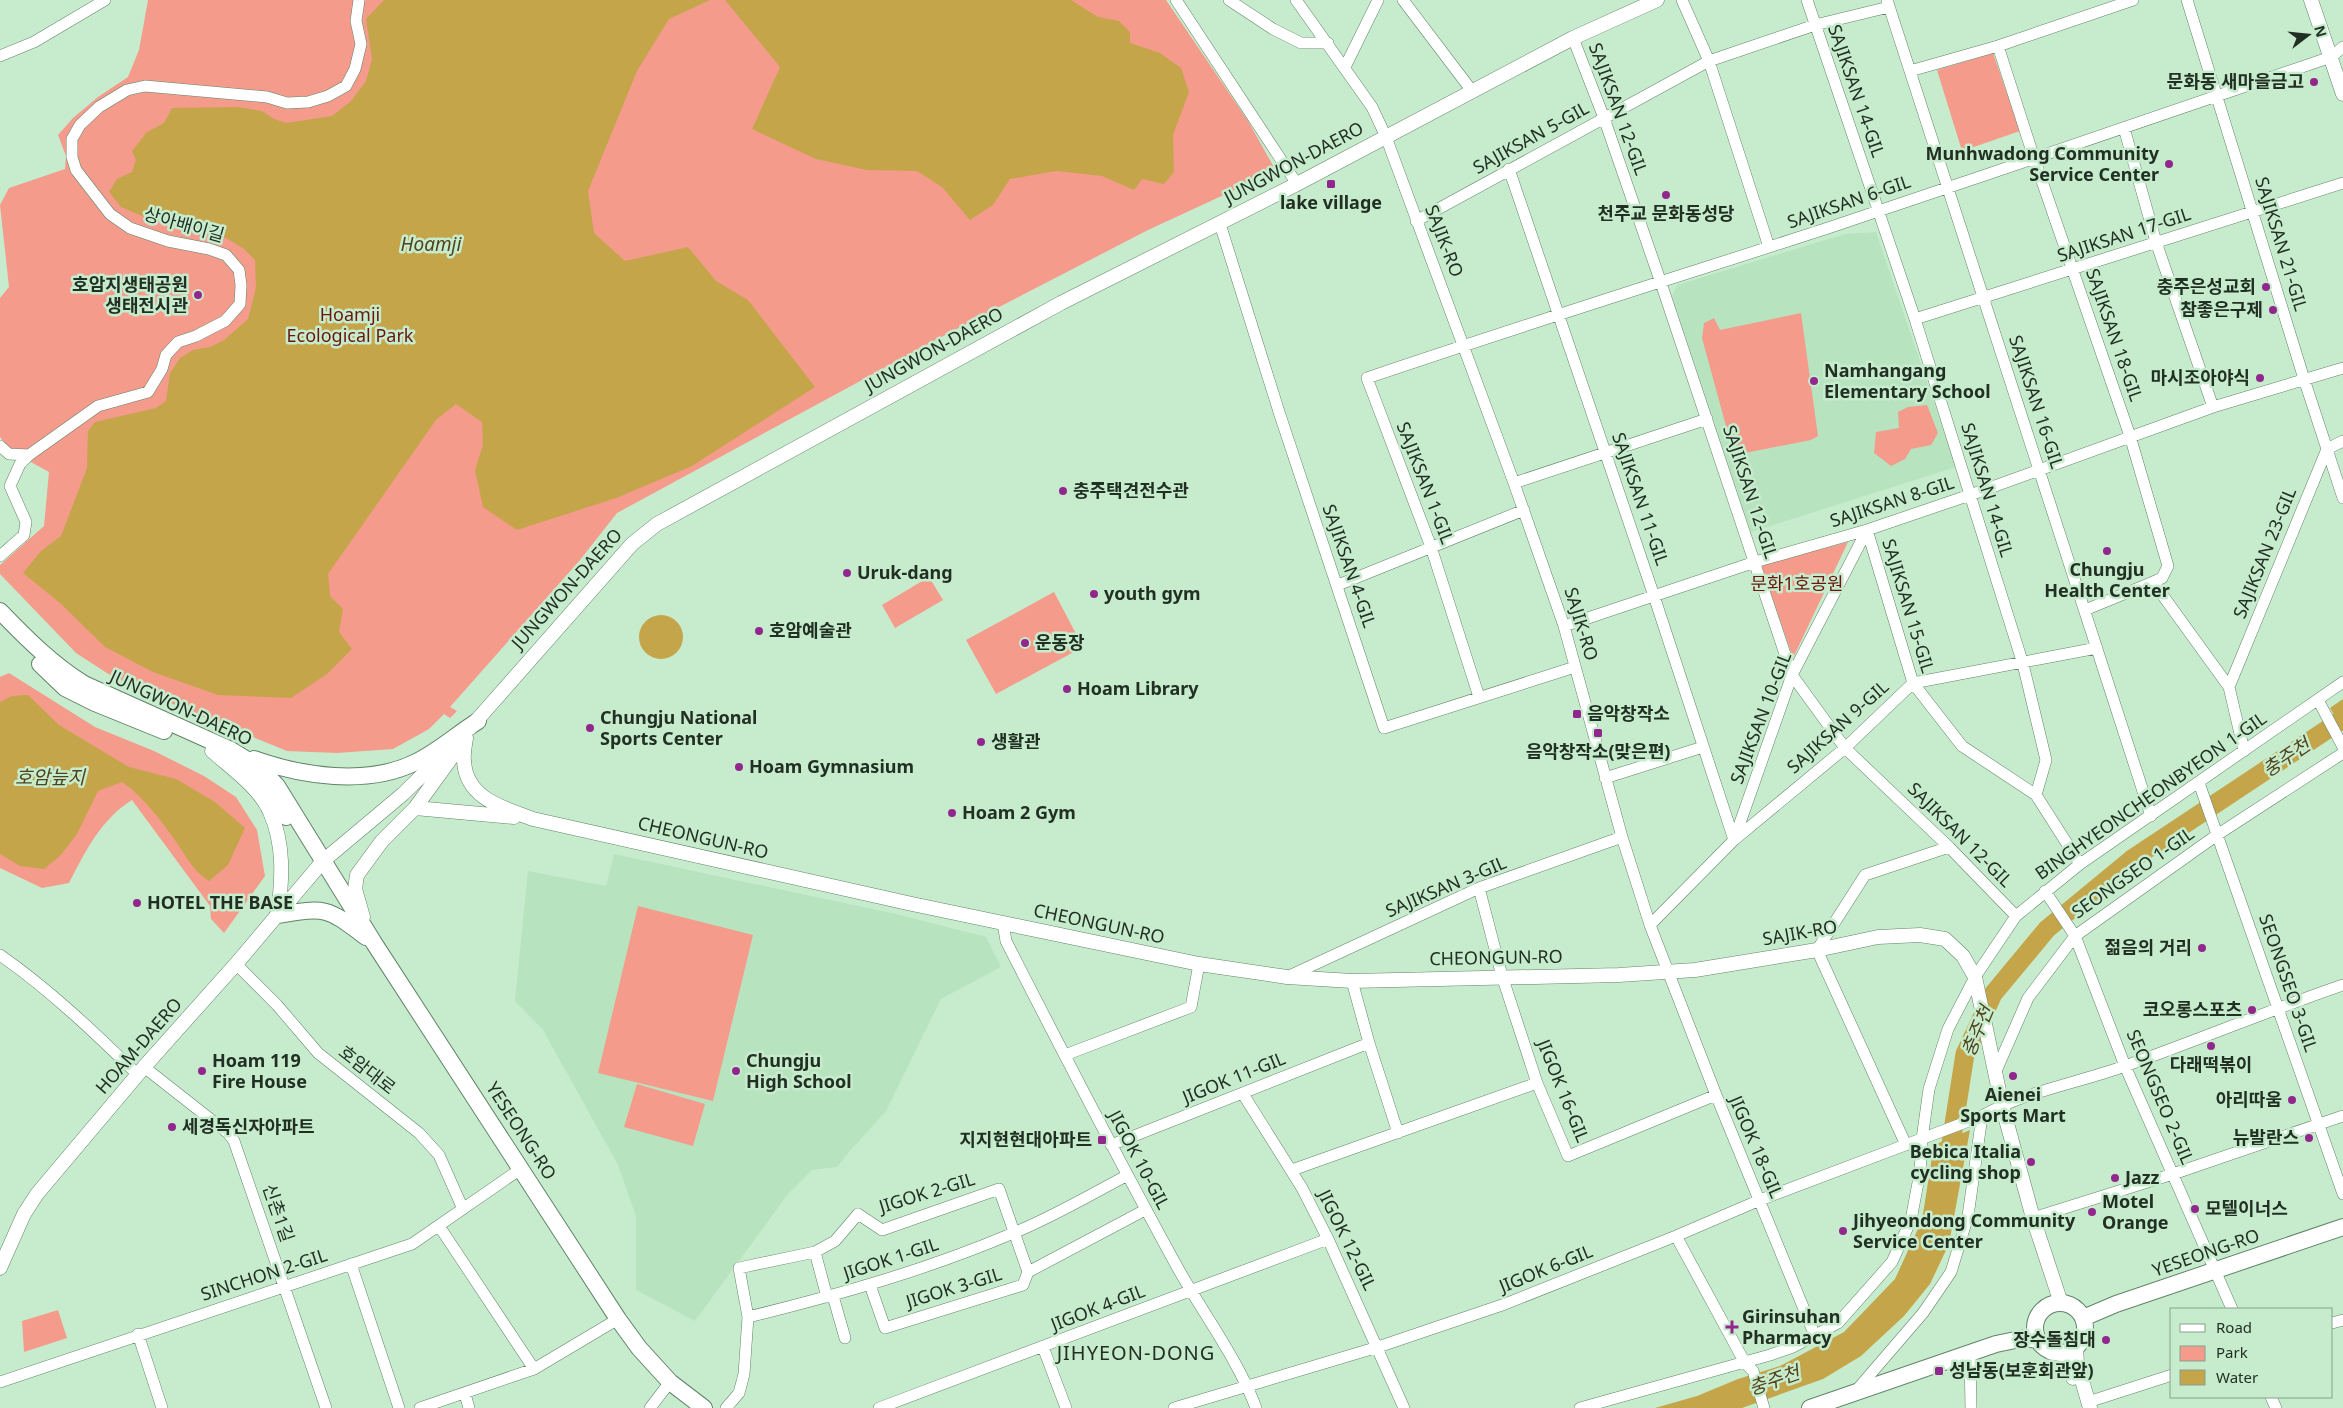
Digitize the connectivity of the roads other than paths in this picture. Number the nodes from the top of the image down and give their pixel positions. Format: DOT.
graph roads {
  1 [pos="106,0"];
  2 [pos="359,0"];
  3 [pos="1176,0"];
  4 [pos="1229,0"];
  5 [pos="1296,0"];
  6 [pos="1378,0"];
  7 [pos="1403,0"];
  8 [pos="1657,0"];
  9 [pos="1682,0"];
  10 [pos="1806,0"];
  11 [pos="2132,0"];
  12 [pos="2187,0"];
  13 [pos="2311,0"];
  14 [pos="1888,3"];
  15 [pos="2107,4"];
  16 [pos="1815,25"];
  17 [pos="1573,38"];
  18 [pos="1328,43"];
  19 [pos="1998,46"];
  20 [pos="2343,47"];
  21 [pos="0,56"];
  22 [pos="2331,57"];
  23 [pos="1710,61"];
  24 [pos="1345,67"];
  25 [pos="1910,71"];
  26 [pos="1472,92"];
  27 [pos="2343,94"];
  28 [pos="2218,95"];
  29 [pos="1604,118"];
  30 [pos="2124,128"];
  31 [pos="1386,137"];
  32 [pos="2034,158"];
  33 [pos="1510,170"];
  34 [pos="2343,183"];
  35 [pos="1298,184"];
  36 [pos="1947,187"];
  37 [pos="1878,211"];
  38 [pos="2252,213"];
  39 [pos="1416,220"];
  40 [pos="1220,224"];
  41 [pos="2156,242"];
  42 [pos="1769,247"];
  43 [pos="2072,270"];
  44 [pos="1661,283"];
  45 [pos="1984,298"];
  46 [pos="1558,315"];
  47 [pos="1915,318"];
  48 [pos="1463,345"];
  49 [pos="2343,368"];
  50 [pos="2304,379"];
  51 [pos="2213,407"];
  52 [pos="1707,419"];
  53 [pos="2130,436"];
  54 [pos="2343,441"];
  55 [pos="0,446"];
  56 [pos="2327,449"];
  57 [pos="1605,452"];
  58 [pos="29,454"];
  59 [pos="2039,470"];
  60 [pos="1514,483"];
  61 [pos="1970,495"];
  62 [pos="2343,498"];
  63 [pos="1524,510"];
  64 [pos="1867,530"];
  65 [pos="1431,547"];
  66 [pos="0,556"];
  67 [pos="1754,562"];
  68 [pos="2153,582"];
  69 [pos="1338,585"];
  70 [pos="1654,596"];
  71 [pos="2084,610"];
  72 [pos="0,611"];
  73 [pos="0,626"];
  74 [pos="1564,626"];
  75 [pos="2097,648"];
  76 [pos="2023,664"];
  77 [pos="1575,667"];
  78 [pos="1792,675"];
  79 [pos="2343,682"];
  80 [pos="1913,683"];
  81 [pos="2229,687"];
  82 [pos="1479,697"];
  83 [pos="2318,700"];
  84 [pos="478,721"];
  85 [pos="466,738"];
  86 [pos="1703,747"];
  87 [pos="2343,747"];
  88 [pos="1845,748"];
  89 [pos="212,751"];
  90 [pos="2244,751"];
  91 [pos="236,753"];
  92 [pos="2343,753"];
  93 [pos="1605,778"];
  94 [pos="2199,783"];
  95 [pos="2036,795"];
  96 [pos="415,808"];
  97 [pos="2151,816"];
  98 [pos="533,819"];
  99 [pos="2217,836"];
  100 [pos="1622,837"];
  101 [pos="1734,840"];
  102 [pos="1950,847"];
  103 [pos="323,861"];
  104 [pos="2080,864"];
  105 [pos="1479,888"];
  106 [pos="2045,890"];
  107 [pos="278,915"];
  108 [pos="2016,916"];
  109 [pos="1003,922"];
  110 [pos="1650,925"];
  111 [pos="2075,936"];
  112 [pos="374,943"];
  113 [pos="1817,950"];
  114 [pos="0,955"];
  115 [pos="236,964"];
  116 [pos="1199,964"];
  117 [pos="1667,971"];
  118 [pos="1502,976"];
  119 [pos="1287,977"];
  120 [pos="1975,977"];
  121 [pos="1352,981"];
  122 [pos="2343,985"];
  123 [pos="2277,1007"];
  124 [pos="1369,1043"];
  125 [pos="1065,1055"];
  126 [pos="2125,1066"];
  127 [pos="141,1071"];
  128 [pos="1996,1071"];
  129 [pos="1537,1083"];
  130 [pos="1243,1094"];
  131 [pos="1716,1095"];
  132 [pos="2002,1105"];
  133 [pos="1982,1116"];
  134 [pos="2343,1116"];
  135 [pos="2318,1124"];
  136 [pos="1398,1133"];
  137 [pos="1922,1139"];
  138 [pos="1111,1145"];
  139 [pos="1906,1145"];
  140 [pos="522,1168"];
  141 [pos="1292,1170"];
  142 [pos="2173,1174"];
  143 [pos="1126,1176"];
  144 [pos="2343,1194"];
  145 [pos="1760,1200"];
  146 [pos="463,1209"];
  147 [pos="1145,1210"];
  148 [pos="2032,1218"];
  149 [pos="439,1226"];
  150 [pos="2343,1227"];
  151 [pos="1013,1234"];
  152 [pos="1676,1236"];
  153 [pos="1328,1239"];
  154 [pos="815,1252"];
  155 [pos="351,1264"];
  156 [pos="0,1268"];
  157 [pos="2216,1271"];
  158 [pos="1028,1272"];
  159 [pos="870,1285"];
  160 [pos="285,1286"];
  161 [pos="1190,1291"];
  162 [pos="830,1297"];
  163 [pos="2061,1303"];
  164 [pos="2232,1308"];
  165 [pos="748,1316"];
  166 [pos="618,1318"];
  167 [pos="2083,1318"];
  168 [pos="2035,1321"];
  169 [pos="138,1334"];
  170 [pos="1815,1336"];
  171 [pos="845,1338"];
  172 [pos="2038,1340"];
  173 [pos="1996,1344"];
  174 [pos="1378,1347"];
  175 [pos="1043,1348"];
  176 [pos="2070,1350"];
  177 [pos="1970,1354"];
  178 [pos="1749,1367"];
  179 [pos="534,1369"];
  180 [pos="2170,1376"];
  181 [pos="0,1382"];
  182 [pos="670,1382"];
  183 [pos="1248,1385"];
  184 [pos="1855,1392"];
  185 [pos="465,1394"];
  186 [pos="2087,1406"];
  187 [pos="162,1408"];
  188 [pos="326,1408"];
  189 [pos="398,1408"];
  190 [pos="420,1408"];
  191 [pos="469,1408"];
  192 [pos="650,1408"];
  193 [pos="704,1408"];
  194 [pos="726,1408"];
  195 [pos="879,1408"];
  196 [pos="1066,1408"];
  197 [pos="1174,1408"];
  198 [pos="1256,1408"];
  199 [pos="1404,1408"];
  200 [pos="1580,1408"];
  201 [pos="1764,1408"];
  202 [pos="1810,1408"];
  203 [pos="1971,1408"];
  1 -- 21 [label="street"];
  2 -- 58 [label="street, 상아배이길"];
  3 -- 35 [label="street"];
  4 -- 18 [label="street"];
  5 -- 18 [label="street, SAJIK-RO"];
  6 -- 24 [label="street"];
  7 -- 26 [label="street"];
  8 -- 17 [label="street, JUNGWON-DAERO"];
  9 -- 23 [label="street"];
  10 -- 16 [label="street, SAJIKSAN 14-GIL"];
  11 -- 15 [label="street"];
  12 -- 28 [label="street, SAJIKSAN 21-GIL"];
  13 -- 22 [label="street"];
  14 -- 16 [label="street, SAJIKSAN 5-GIL"];
  14 -- 25 [label="street, SAJIKSAN 16-GIL"];
  15 -- 19 [label="street"];
  16 -- 23 [label="street, SAJIKSAN 5-GIL"];
  16 -- 37 [label="street, SAJIKSAN 14-GIL"];
  17 -- 26 [label="street, JUNGWON-DAERO"];
  17 -- 29 [label="street, SAJIKSAN 12-GIL"];
  18 -- 24 [label="street, SAJIK-RO"];
  19 -- 25 [label="street"];
  19 -- 32 [label="street, SAJIKSAN 18-GIL"];
  20 -- 22 [label="street"];
  22 -- 27 [label="street"];
  22 -- 28 [label="street, SAJIKSAN 6-GIL"];
  23 -- 29 [label="street, SAJIKSAN 5-GIL"];
  23 -- 42 [label="street"];
  24 -- 31 [label="street, SAJIK-RO"];
  25 -- 36 [label="street, SAJIKSAN 16-GIL"];
  26 -- 31 [label="street, JUNGWON-DAERO"];
  28 -- 30 [label="street, SAJIKSAN 6-GIL"];
  28 -- 38 [label="street, SAJIKSAN 21-GIL"];
  29 -- 33 [label="street, SAJIKSAN 5-GIL"];
  29 -- 44 [label="street, SAJIKSAN 12-GIL"];
  30 -- 32 [label="street, SAJIKSAN 6-GIL"];
  30 -- 41 [label="street"];
  31 -- 35 [label="street, JUNGWON-DAERO"];
  31 -- 39 [label="street, SAJIK-RO"];
  32 -- 36 [label="street, SAJIKSAN 6-GIL"];
  32 -- 43 [label="street, SAJIKSAN 18-GIL"];
  33 -- 39 [label="street, SAJIKSAN 5-GIL"];
  33 -- 46 [label="street, SAJIKSAN 11-GIL"];
  34 -- 38 [label="street, SAJIKSAN 17-GIL"];
  35 -- 40 [label="street, JUNGWON-DAERO"];
  36 -- 37 [label="street, SAJIKSAN 6-GIL"];
  36 -- 45 [label="street, SAJIKSAN 16-GIL"];
  37 -- 42 [label="street, SAJIKSAN 6-GIL"];
  37 -- 47 [label="street, SAJIKSAN 14-GIL"];
  38 -- 41 [label="street, SAJIKSAN 17-GIL"];
  38 -- 50 [label="street, SAJIKSAN 21-GIL"];
  39 -- 48 [label="street, SAJIK-RO"];
  40 -- 69 [label="street, SAJIKSAN 4-GIL"];
  40 -- 84 [label="street, JUNGWON-DAERO"];
  41 -- 43 [label="street, SAJIKSAN 17-GIL"];
  41 -- 51 [label="street"];
  42 -- 44 [label="street, SAJIKSAN 6-GIL"];
  43 -- 45 [label="street, SAJIKSAN 17-GIL"];
  43 -- 53 [label="street, SAJIKSAN 18-GIL"];
  44 -- 46 [label="street, SAJIKSAN 6-GIL"];
  44 -- 52 [label="street, SAJIKSAN 12-GIL"];
  45 -- 47 [label="street, SAJIKSAN 17-GIL"];
  45 -- 59 [label="street, SAJIKSAN 16-GIL"];
  46 -- 48 [label="street, SAJIKSAN 6-GIL"];
  46 -- 57 [label="street, SAJIKSAN 11-GIL"];
  47 -- 61 [label="street, SAJIKSAN 14-GIL"];
  48 -- 60 [label="street, SAJIK-RO"];
  48 -- 65 [label="street, SAJIKSAN 1-GIL"];
  49 -- 50 [label="street, SAJIKSAN 8-GIL"];
  50 -- 51 [label="street, SAJIKSAN 8-GIL"];
  50 -- 56 [label="street, SAJIKSAN 21-GIL"];
  51 -- 53 [label="street, SAJIKSAN 8-GIL"];
  52 -- 57 [label="street"];
  52 -- 67 [label="street, SAJIKSAN 12-GIL"];
  53 -- 59 [label="street, SAJIKSAN 8-GIL"];
  53 -- 68 [label="street, SAJIKSAN 18-GIL"];
  54 -- 56 [label="street"];
  55 -- 58 [label="street"];
  56 -- 62 [label="street, SAJIKSAN 21-GIL"];
  56 -- 81 [label="street, SAJIKSAN 23-GIL"];
  57 -- 60 [label="street"];
  57 -- 70 [label="street, SAJIKSAN 11-GIL"];
  58 -- 66 [label="street, 상아배이길"];
  59 -- 61 [label="street, SAJIKSAN 8-GIL"];
  59 -- 71 [label="street, SAJIKSAN 16-GIL"];
  60 -- 63 [label="street, SAJIK-RO"];
  61 -- 64 [label="street, SAJIKSAN 8-GIL"];
  61 -- 76 [label="street, SAJIKSAN 14-GIL"];
  63 -- 65 [label="street"];
  63 -- 74 [label="street, SAJIK-RO"];
  64 -- 67 [label="street, SAJIKSAN 8-GIL"];
  64 -- 78 [label="street, SAJIKSAN 10-GIL"];
  64 -- 80 [label="street, SAJIKSAN 15-GIL"];
  65 -- 69 [label="street"];
  65 -- 82 [label="street, SAJIKSAN 1-GIL"];
  67 -- 70 [label="street, SAJIKSAN 8-GIL"];
  67 -- 78 [label="street, SAJIKSAN 12-GIL"];
  68 -- 71 [label="street"];
  68 -- 81 [label="street"];
  69 -- 82 [label="street, SAJIKSAN 4-GIL"];
  70 -- 74 [label="street, SAJIKSAN 8-GIL"];
  70 -- 86 [label="street, SAJIKSAN 11-GIL"];
  71 -- 75 [label="street, SAJIKSAN 16-GIL"];
  72 -- 91 [label="main road, JUNGWON-DAERO"];
  73 -- 89 [label="main road, JUNGWON-DAERO"];
  74 -- 77 [label="street, SAJIK-RO"];
  75 -- 76 [label="street, SAJIKSAN 9-GIL"];
  75 -- 97 [label="street, SAJIKSAN 16-GIL"];
  76 -- 80 [label="street, SAJIKSAN 9-GIL"];
  76 -- 95 [label="street, SAJIKSAN 14-GIL"];
  77 -- 82 [label="street, SAJIKSAN 4-GIL"];
  77 -- 93 [label="street, SAJIK-RO"];
  78 -- 88 [label="street, SAJIKSAN 12-GIL"];
  78 -- 101 [label="street, SAJIKSAN 10-GIL"];
  79 -- 83 [label="street, BINGHYEONCHEONBYEON 1-GIL"];
  80 -- 88 [label="street, SAJIKSAN 9-GIL"];
  80 -- 95 [label="street, SAJIKSAN 15-GIL"];
  81 -- 90 [label="street"];
  83 -- 87 [label="street"];
  83 -- 90 [label="street, BINGHYEONCHEONBYEON 1-GIL"];
  84 -- 85 [label="street"];
  84 -- 91 [label="main road"];
  84 -- 103 [label="street, JUNGWON-DAERO"];
  85 -- 96 [label="street"];
  85 -- 98 [label="street"];
  86 -- 93 [label="street"];
  86 -- 101 [label="street, SAJIKSAN 11-GIL"];
  88 -- 101 [label="street, SAJIKSAN 9-GIL"];
  88 -- 102 [label="street, SAJIKSAN 12-GIL"];
  89 -- 103 [label="main road, JUNGWON-DAERO"];
  89 -- 107 [label="street"];
  90 -- 94 [label="street, BINGHYEONCHEONBYEON 1-GIL"];
  91 -- 103 [label="main road, JUNGWON-DAERO"];
  92 -- 99 [label="street, SEONGSEO 1-GIL"];
  93 -- 100 [label="street, SAJIK-RO"];
  94 -- 97 [label="street, BINGHYEONCHEONBYEON 1-GIL"];
  94 -- 99 [label="street, SEONGSEO 3-GIL"];
  95 -- 104 [label="street, SAJIKSAN 15-GIL"];
  96 -- 98 [label="street"];
  96 -- 112 [label="street"];
  97 -- 104 [label="street, BINGHYEONCHEONBYEON 1-GIL"];
  98 -- 109 [label="street, CHEONGUN-RO"];
  99 -- 111 [label="street, SEONGSEO 1-GIL"];
  99 -- 123 [label="street, SEONGSEO 3-GIL"];
  100 -- 105 [label="street, SAJIKSAN 3-GIL"];
  100 -- 110 [label="street, SAJIK-RO"];
  101 -- 110 [label="street, SAJIKSAN 9-GIL"];
  102 -- 108 [label="street, SAJIKSAN 12-GIL"];
  102 -- 113 [label="street"];
  103 -- 107 [label="street, HOAM-DAERO"];
  103 -- 112 [label="main road, YESEONG-RO"];
  104 -- 106 [label="street, BINGHYEONCHEONBYEON 1-GIL"];
  105 -- 118 [label="street, JIGOK 16-GIL"];
  105 -- 119 [label="street, SAJIKSAN 3-GIL"];
  106 -- 108 [label="street, BINGHYEONCHEONBYEON 1-GIL"];
  106 -- 111 [label="street, SEONGSEO 2-GIL"];
  107 -- 112 [label="main road"];
  107 -- 115 [label="street, HOAM-DAERO"];
  108 -- 120 [label="street, BINGHYEONCHEONBYEON 1-GIL"];
  109 -- 116 [label="street, CHEONGUN-RO"];
  109 -- 125 [label="street, JIGOK 10-GIL"];
  110 -- 117 [label="street, SAJIK-RO"];
  111 -- 126 [label="street, SEONGSEO 2-GIL"];
  111 -- 128 [label="street, SEONGSEO 1-GIL"];
  112 -- 140 [label="main road, YESEONG-RO"];
  113 -- 117 [label="street, SAJIK-RO"];
  113 -- 120 [label="street, SAJIK-RO"];
  113 -- 139 [label="street"];
  114 -- 127 [label="street, 신촌1길"];
  115 -- 127 [label="street, HOAM-DAERO"];
  115 -- 146 [label="street, 호암대로"];
  116 -- 119 [label="street, CHEONGUN-RO"];
  116 -- 125 [label="street"];
  117 -- 118 [label="street, CHEONGUN-RO"];
  117 -- 131 [label="street, JIGOK 18-GIL"];
  118 -- 121 [label="street, CHEONGUN-RO"];
  118 -- 129 [label="street, JIGOK 16-GIL"];
  119 -- 121 [label="street, CHEONGUN-RO"];
  120 -- 128 [label="street"];
  120 -- 137 [label="street, BINGHYEONCHEONBYEON 1-GIL"];
  121 -- 124 [label="street"];
  122 -- 123 [label="street, JIGOK 6-GIL"];
  123 -- 126 [label="street, JIGOK 6-GIL"];
  123 -- 135 [label="street, SEONGSEO 3-GIL"];
  124 -- 130 [label="street, JIGOK 11-GIL"];
  124 -- 136 [label="street"];
  125 -- 138 [label="street, JIGOK 10-GIL"];
  126 -- 132 [label="street, JIGOK 6-GIL"];
  126 -- 142 [label="street, SEONGSEO 2-GIL"];
  127 -- 156 [label="street, HOAM-DAERO"];
  127 -- 160 [label="street, 신촌1길"];
  128 -- 132 [label="street"];
  129 -- 131 [label="street, JIGOK 16-GIL"];
  129 -- 136 [label="street"];
  130 -- 138 [label="street, JIGOK 11-GIL"];
  130 -- 141 [label="street, JIGOK 12-GIL"];
  131 -- 145 [label="street, JIGOK 18-GIL"];
  132 -- 133 [label="street, JIGOK 6-GIL"];
  132 -- 148 [label="street"];
  133 -- 137 [label="street, JIGOK 6-GIL"];
  133 -- 184 [label="street"];
  134 -- 135 [label="street"];
  135 -- 142 [label="street"];
  135 -- 144 [label="street, SEONGSEO 3-GIL"];
  136 -- 141 [label="street"];
  137 -- 139 [label="street, JIGOK 6-GIL"];
  137 -- 170 [label="street, BINGHYEONCHEONBYEON 1-GIL"];
  138 -- 143 [label="street, JIGOK 10-GIL"];
  139 -- 145 [label="street, JIGOK 6-GIL"];
  140 -- 146 [label="street, SINCHON 2-GIL"];
  140 -- 166 [label="main road, YESEONG-RO"];
  141 -- 153 [label="street, JIGOK 12-GIL"];
  142 -- 148 [label="street"];
  142 -- 157 [label="street, SEONGSEO 2-GIL"];
  143 -- 147 [label="street, JIGOK 10-GIL"];
  143 -- 151 [label="street, JIGOK 1-GIL"];
  145 -- 152 [label="street, JIGOK 6-GIL"];
  145 -- 170 [label="street, JIGOK 18-GIL"];
  146 -- 149 [label="street, SINCHON 2-GIL"];
  147 -- 158 [label="street, JIGOK 3-GIL"];
  147 -- 161 [label="street, JIGOK 10-GIL"];
  148 -- 163 [label="street"];
  149 -- 155 [label="street, SINCHON 2-GIL"];
  149 -- 179 [label="street"];
  150 -- 157 [label="main road, YESEONG-RO"];
  151 -- 154 [label="street, JIGOK 2-GIL"];
  151 -- 158 [label="street"];
  151 -- 159 [label="street, JIGOK 1-GIL"];
  152 -- 174 [label="street, JIGOK 6-GIL"];
  152 -- 178 [label="street"];
  153 -- 161 [label="street, JIGOK 4-GIL"];
  153 -- 174 [label="street, JIGOK 12-GIL"];
  154 -- 162 [label="street"];
  154 -- 165 [label="street, JIGOK 2-GIL"];
  155 -- 160 [label="street, SINCHON 2-GIL"];
  155 -- 189 [label="street"];
  157 -- 164 [label="street, SEONGSEO 2-GIL"];
  157 -- 167 [label="main road, YESEONG-RO"];
  158 -- 159 [label="street, JIGOK 3-GIL"];
  159 -- 162 [label="street, JIGOK 1-GIL"];
  160 -- 169 [label="street, SINCHON 2-GIL"];
  160 -- 188 [label="street, 신촌1길"];
  161 -- 175 [label="street, JIGOK 4-GIL"];
  161 -- 183 [label="street, JIGOK 10-GIL"];
  162 -- 165 [label="street, JIGOK 1-GIL"];
  162 -- 171 [label="street"];
  163 -- 167 [label="main road"];
  163 -- 168 [label="main road"];
  165 -- 194 [label="street"];
  166 -- 179 [label="street"];
  166 -- 182 [label="main road, YESEONG-RO"];
  167 -- 176 [label="main road"];
  168 -- 172 [label="main road"];
  168 -- 173 [label="main road"];
  169 -- 181 [label="street, SINCHON 2-GIL"];
  169 -- 187 [label="street"];
  170 -- 178 [label="street, BINGHYEONCHEONBYEON 1-GIL"];
  172 -- 173 [label="main road"];
  172 -- 176 [label="main road"];
  173 -- 177 [label="main road"];
  174 -- 183 [label="street, JIGOK 6-GIL"];
  174 -- 199 [label="street, JIGOK 12-GIL"];
  175 -- 195 [label="street, JIGOK 4-GIL"];
  175 -- 196 [label="street"];
  176 -- 186 [label="street"];
  177 -- 184 [label="main road"];
  177 -- 203 [label="street"];
  178 -- 200 [label="street, BINGHYEONCHEONBYEON 1-GIL"];
  178 -- 201 [label="street"];
  179 -- 185 [label="street"];
  180 -- 186 [label="street"];
  182 -- 192 [label="street"];
  182 -- 193 [label="main road, YESEONG-RO"];
  183 -- 197 [label="street, JIGOK 6-GIL"];
  183 -- 198 [label="street, JIGOK 10-GIL"];
  184 -- 202 [label="main road"];
  185 -- 190 [label="street"];
  185 -- 191 [label="street"];
}
